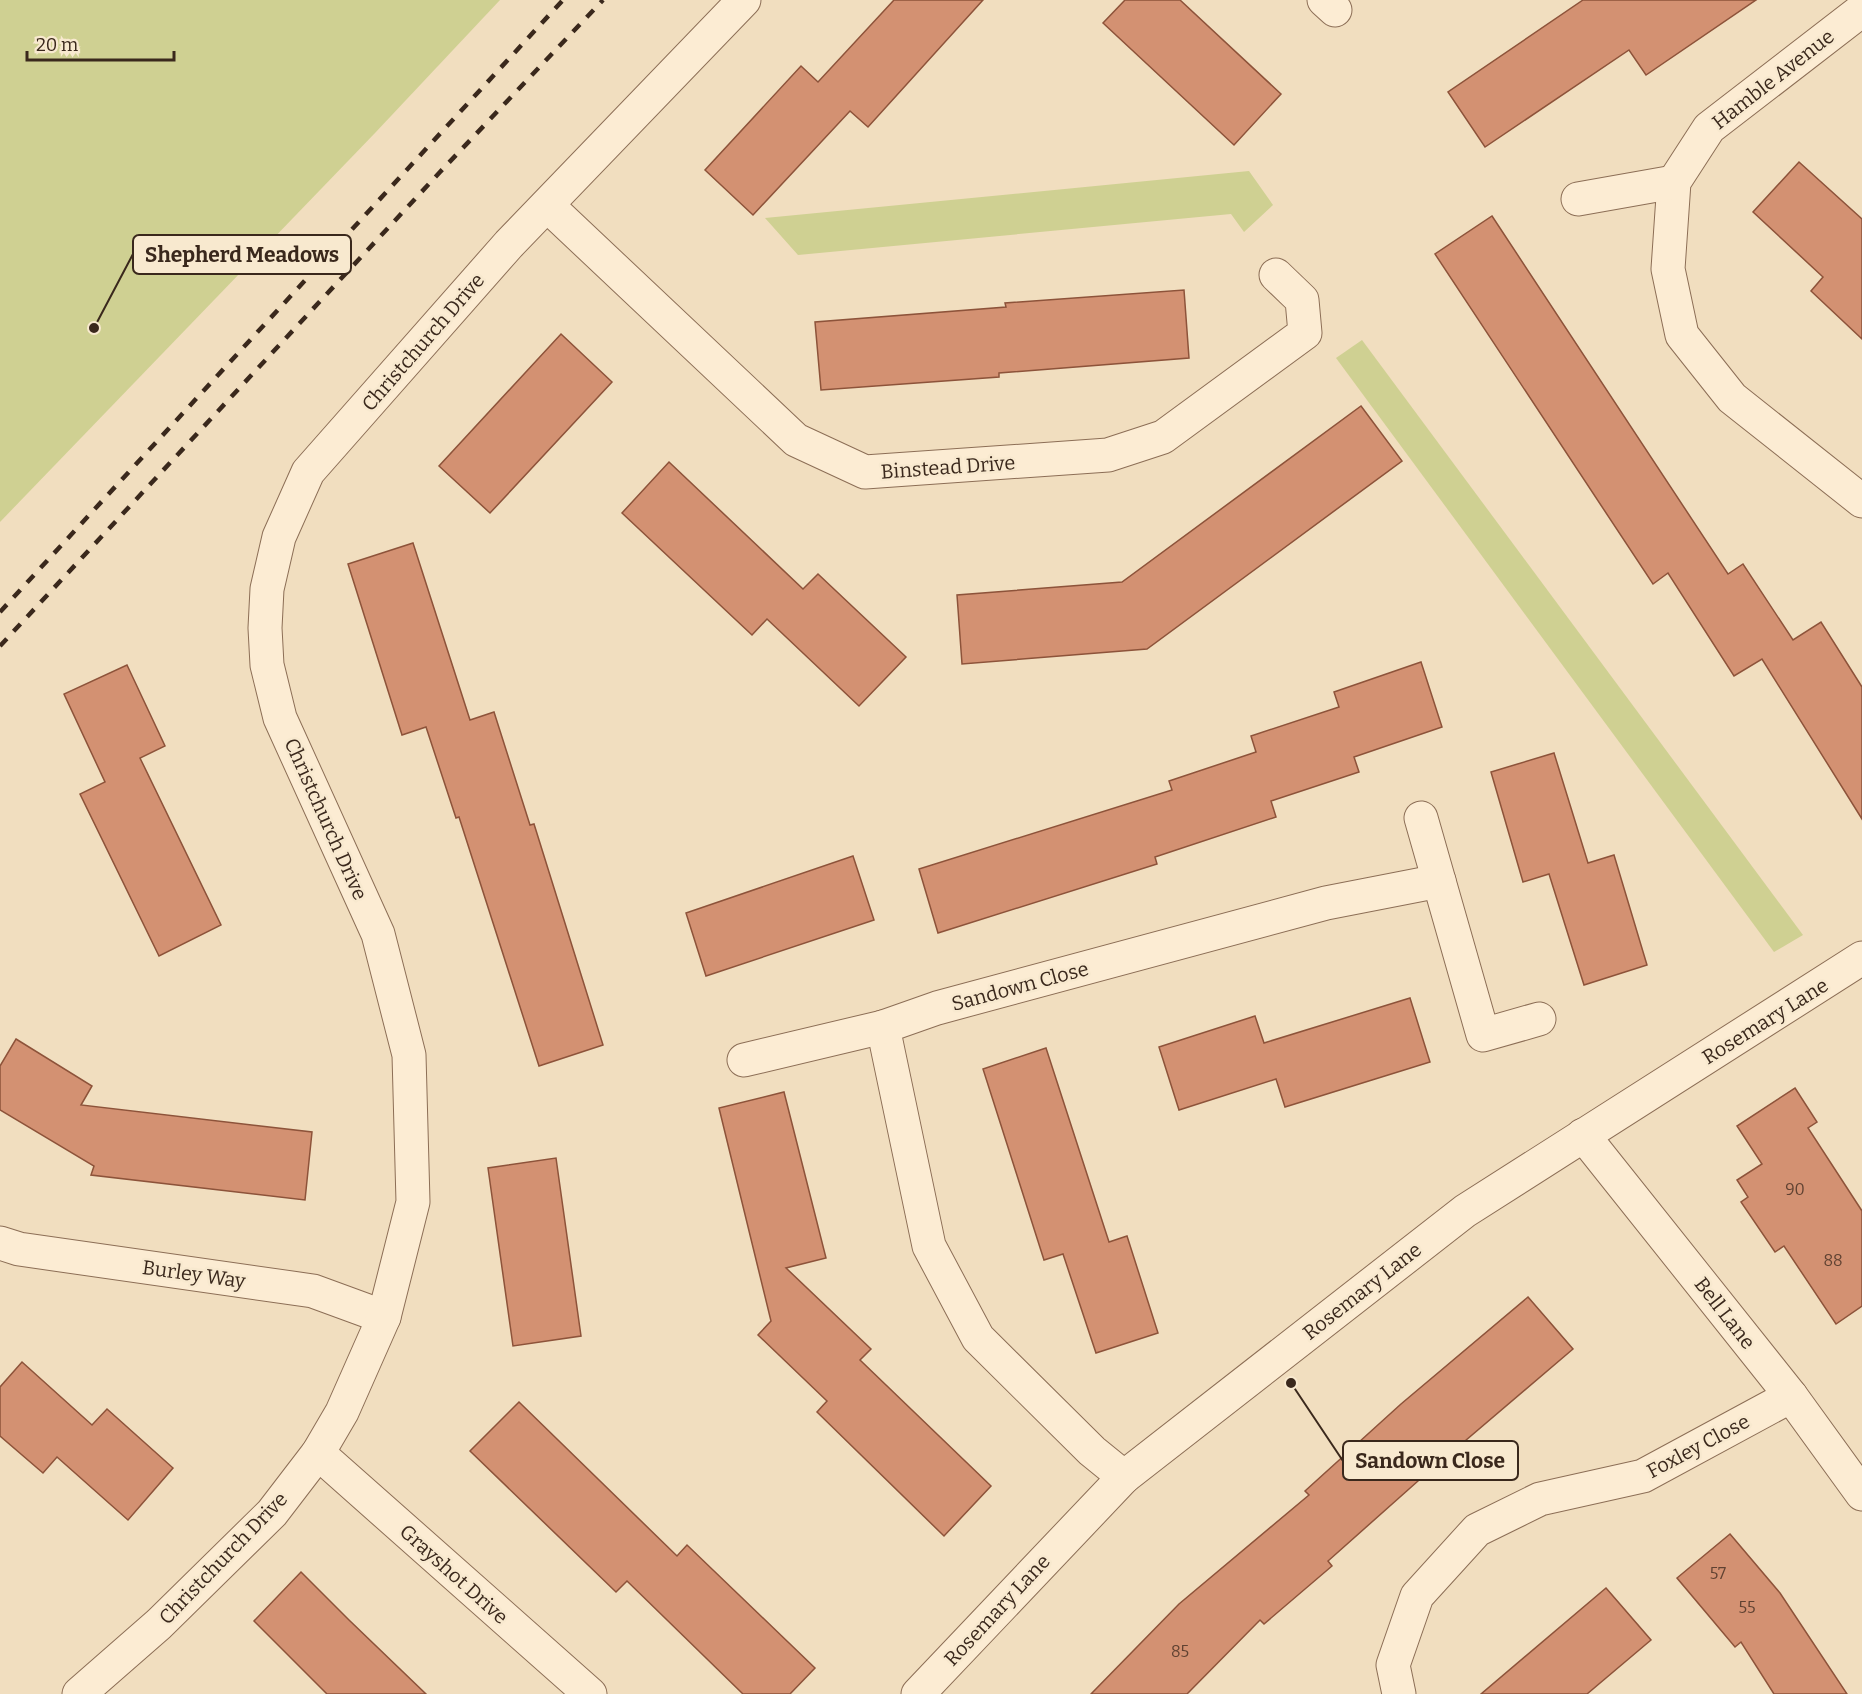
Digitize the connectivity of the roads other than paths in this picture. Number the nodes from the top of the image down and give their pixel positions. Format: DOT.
graph roads {
  1 [pos="744,0"];
  2 [pos="1862,10"];
  3 [pos="1674,182"];
  4 [pos="1578,199"];
  5 [pos="548,206"];
  6 [pos="1276,275"];
  7 [pos="1862,501"];
  8 [pos="1421,818"];
  9 [pos="1439,881"];
  10 [pos="1862,958"];
  11 [pos="1539,1018"];
  12 [pos="883,1027"];
  13 [pos="744,1060"];
  14 [pos="1583,1135"];
  15 [pos="0,1243"];
  16 [pos="384,1317"];
  17 [pos="1791,1396"];
  18 [pos="318,1454"];
  19 [pos="1124,1477"];
  20 [pos="1862,1494"];
  21 [pos="79,1694"];
  22 [pos="590,1694"];
  23 [pos="918,1694"];
  24 [pos="1399,1694"];
  1 -- 5 [label="street, Christchurch Drive"];
  2 -- 3 [label="street, Hamble Avenue"];
  3 -- 4 [label="street"];
  3 -- 7 [label="street, Hamble Avenue"];
  5 -- 6 [label="street, Binstead Drive"];
  5 -- 16 [label="street, Christchurch Drive"];
  8 -- 9 [label="street"];
  9 -- 11 [label="street"];
  9 -- 12 [label="street, Sandown Close"];
  10 -- 14 [label="street, Rosemary Lane"];
  12 -- 13 [label="street, Sandown Close"];
  12 -- 19 [label="street"];
  14 -- 17 [label="street, Bell Lane"];
  14 -- 19 [label="street, Rosemary Lane"];
  15 -- 16 [label="street, Burley Way"];
  16 -- 18 [label="street, Christchurch Drive"];
  17 -- 20 [label="street, Bell Lane"];
  17 -- 24 [label="street, Foxley Close"];
  18 -- 21 [label="street, Christchurch Drive"];
  18 -- 22 [label="street, Grayshot Drive"];
  19 -- 23 [label="street, Rosemary Lane"];
}
